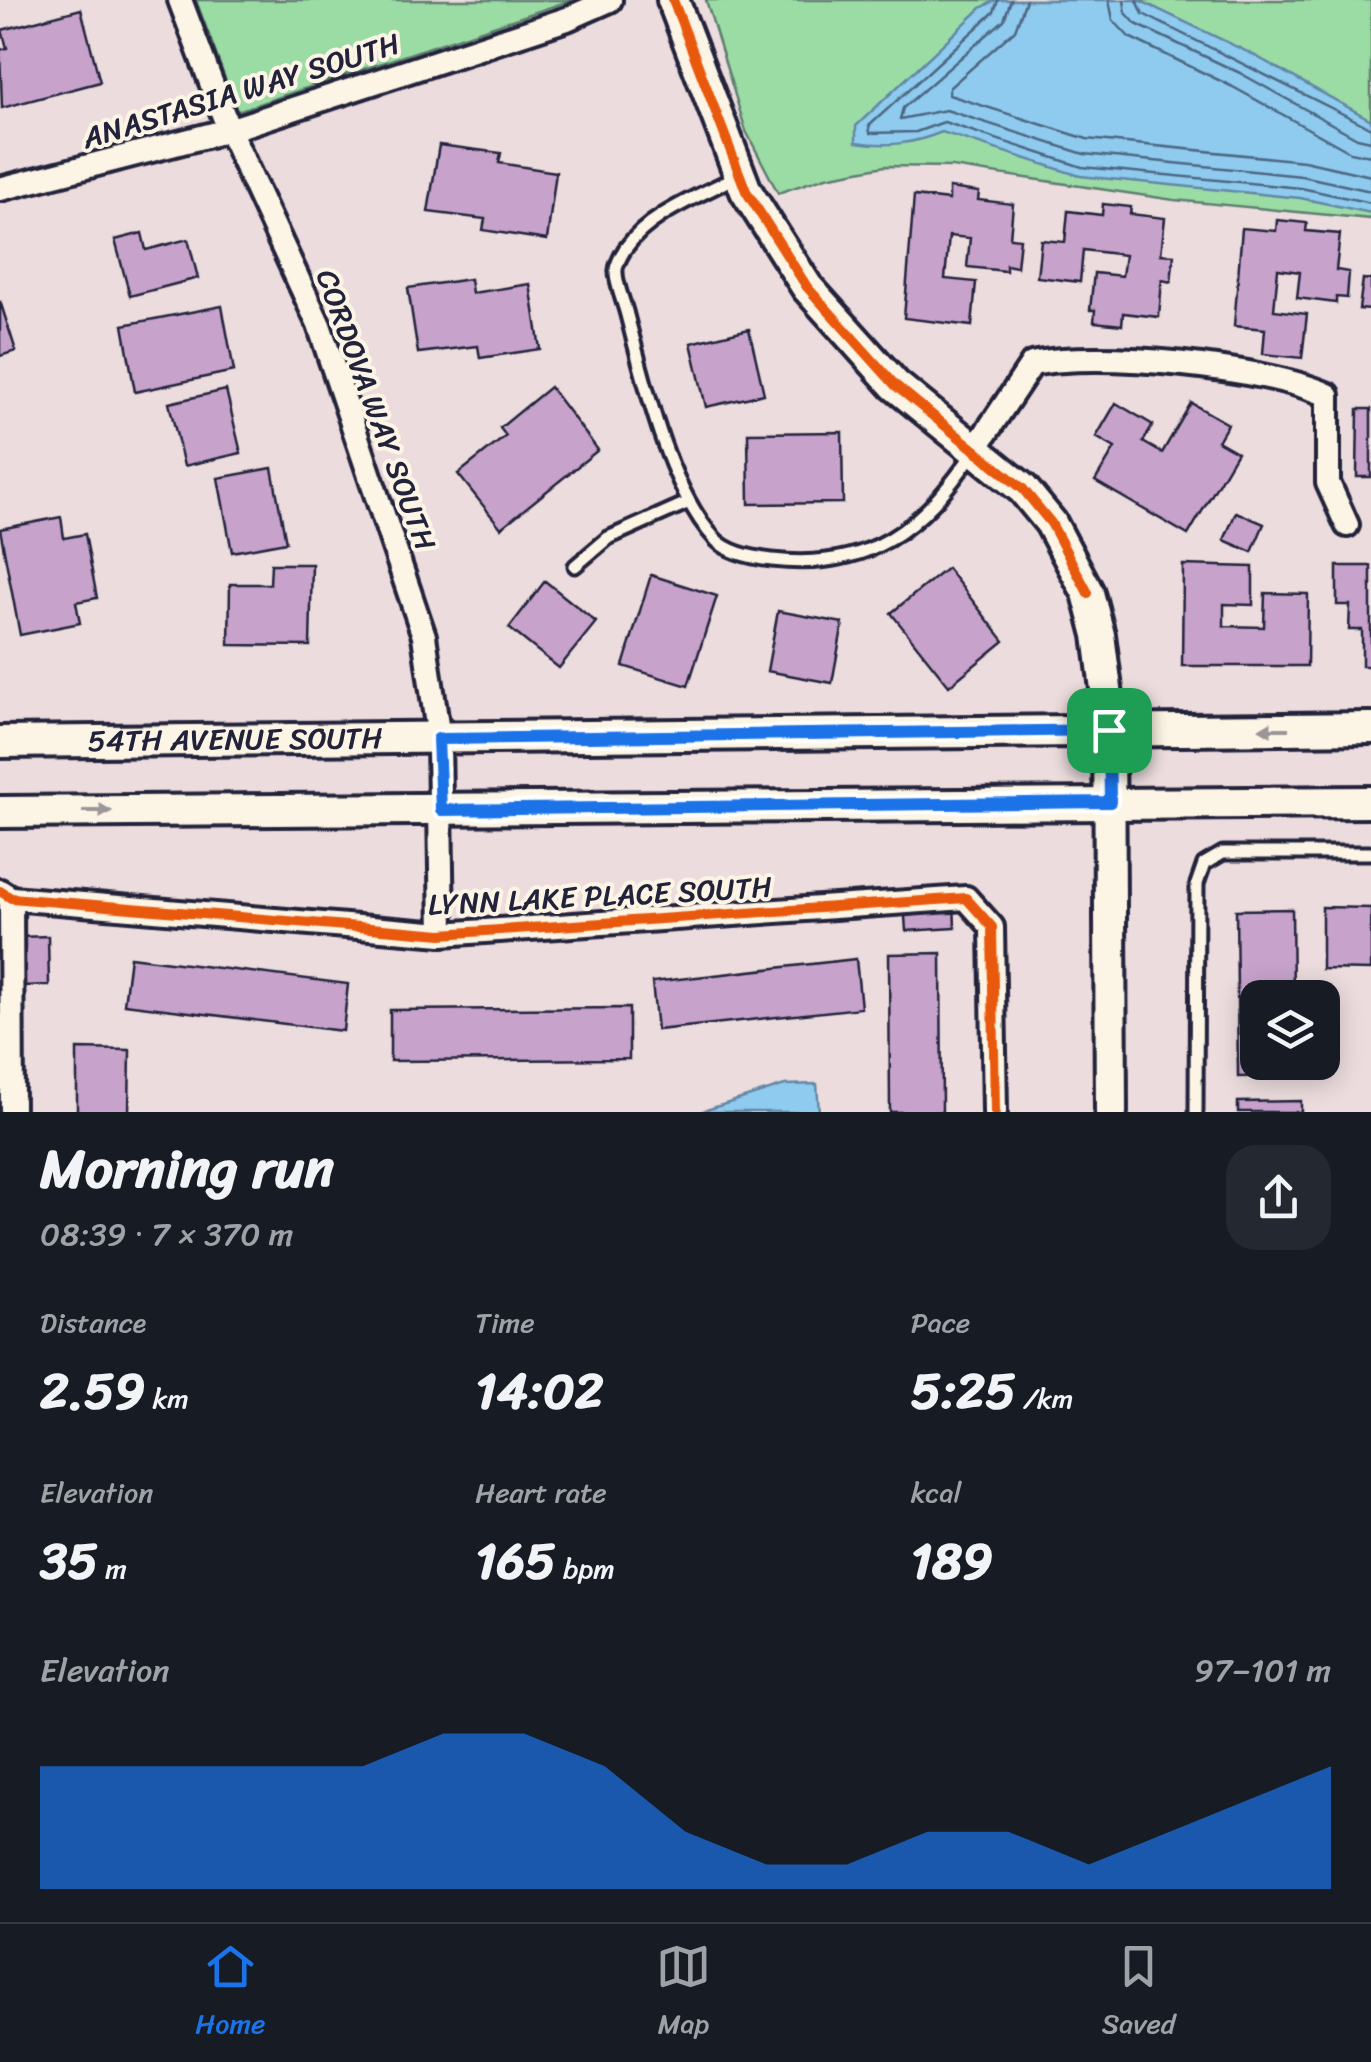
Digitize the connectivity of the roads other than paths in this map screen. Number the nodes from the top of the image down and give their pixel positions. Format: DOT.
graph roads {
  1 [pos="180,0"];
  2 [pos="610,0"];
  3 [pos="673,0"];
  4 [pos="229,130"];
  5 [pos="739,175"];
  6 [pos="0,189"];
  7 [pos="974,451"];
  8 [pos="689,502"];
  9 [pos="1346,525"];
  10 [pos="574,566"];
  11 [pos="1371,728"];
  12 [pos="1109,730"];
  13 [pos="438,739"];
  14 [pos="0,742"];
  15 [pos="1110,802"];
  16 [pos="1371,802"];
  17 [pos="441,810"];
  18 [pos="0,812"];
  19 [pos="1371,853"];
  20 [pos="5,894"];
  21 [pos="442,934"];
  22 [pos="12,1112"];
  23 [pos="995,1112"];
  24 [pos="1111,1112"];
  25 [pos="1196,1112"];
  1 -- 4 [label="street, CORDOVA WAY SOUTH"];
  2 -- 4 [label="street, ANASTASIA WAY SOUTH"];
  3 -- 5 [label="main road"];
  4 -- 6 [label="street, ANASTASIA WAY SOUTH"];
  4 -- 13 [label="street, CORDOVA WAY SOUTH"];
  5 -- 7 [label="main road"];
  5 -- 8 [label="lane"];
  7 -- 8 [label="lane"];
  7 -- 9 [label="street"];
  7 -- 12 [label="main road"];
  8 -- 10 [label="lane"];
  11 -- 12 [label="main road, 54TH AVENUE SOUTH, one-way"];
  12 -- 13 [label="main road, 54TH AVENUE SOUTH"];
  12 -- 15 [label="main road"];
  13 -- 14 [label="main road, 54TH AVENUE SOUTH"];
  13 -- 17 [label="street, CORDOVA WAY SOUTH"];
  15 -- 16 [label="main road"];
  15 -- 17 [label="main road"];
  15 -- 24 [label="main road"];
  18 -- 17 [label="main road, one-way"];
  17 -- 21 [label="street, CORDOVA WAY SOUTH"];
  19 -- 25 [label="lane"];
  20 -- 21 [label="street, LYNN LAKE PLACE SOUTH"];
  20 -- 22 [label="street"];
  21 -- 23 [label="street, LYNN LAKE PLACE SOUTH"];
}
